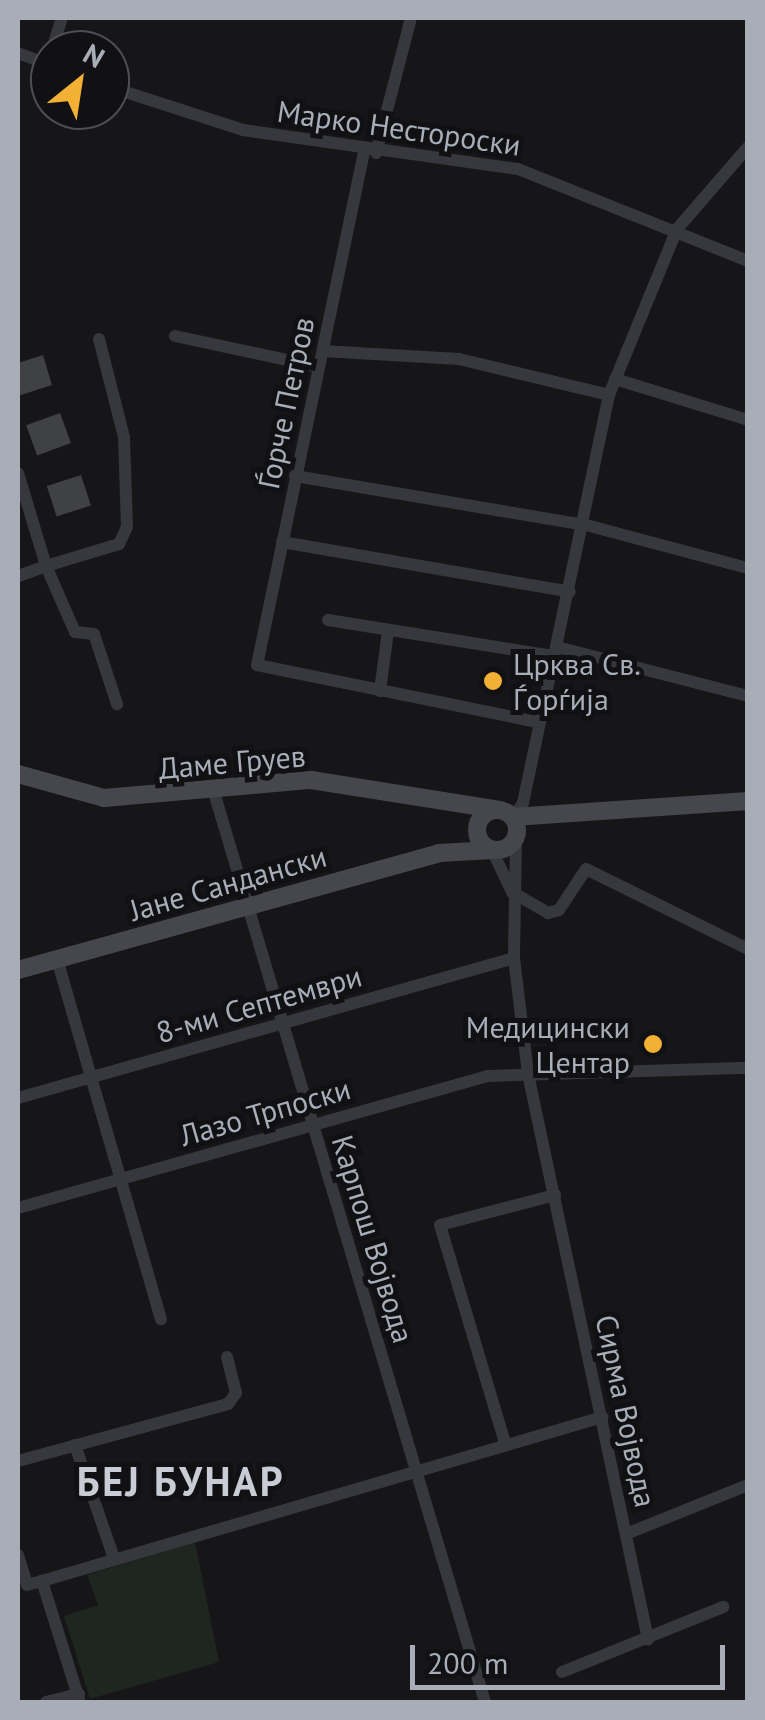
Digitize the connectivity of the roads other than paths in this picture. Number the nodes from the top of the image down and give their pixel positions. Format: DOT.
graph roads {
  1 [pos="410,18"];
  2 [pos="130,93"];
  3 [pos="748,147"];
  4 [pos="370,153"];
  5 [pos="677,229"];
  6 [pos="748,261"];
  7 [pos="176,336"];
  8 [pos="100,339"];
  9 [pos="323,350"];
  10 [pos="319,367"];
  11 [pos="615,379"];
  12 [pos="609,396"];
  13 [pos="748,420"];
  14 [pos="18,473"];
  15 [pos="295,476"];
  16 [pos="586,525"];
  17 [pos="282,542"];
  18 [pos="18,559"];
  19 [pos="46,566"];
  20 [pos="748,568"];
  21 [pos="20,575"];
  22 [pos="570,592"];
  23 [pos="328,620"];
  24 [pos="388,631"];
  25 [pos="556,652"];
  26 [pos="380,691"];
  27 [pos="748,696"];
  28 [pos="116,704"];
  29 [pos="537,722"];
  30 [pos="18,774"];
  31 [pos="524,788"];
  32 [pos="214,789"];
  33 [pos="454,800"];
  34 [pos="748,801"];
  35 [pos="507,814"];
  36 [pos="549,814"];
  37 [pos="477,829"];
  38 [pos="516,839"];
  39 [pos="453,850"];
  40 [pos="492,850"];
  41 [pos="512,892"];
  42 [pos="251,906"];
  43 [pos="748,949"];
  44 [pos="514,958"];
  45 [pos="57,959"];
  46 [pos="18,970"];
  47 [pos="284,1024"];
  48 [pos="748,1068"];
  49 [pos="528,1074"];
  50 [pos="90,1078"];
  51 [pos="18,1098"];
  52 [pos="313,1124"];
  53 [pos="120,1178"];
  54 [pos="555,1194"];
  55 [pos="18,1208"];
  56 [pos="161,1318"];
  57 [pos="227,1357"];
  58 [pos="603,1417"];
  59 [pos="506,1443"];
  60 [pos="75,1445"];
  61 [pos="18,1461"];
  62 [pos="418,1471"];
  63 [pos="748,1486"];
  64 [pos="626,1534"];
  65 [pos="18,1554"];
  66 [pos="114,1558"];
  67 [pos="42,1582"];
  68 [pos="723,1607"];
  69 [pos="648,1639"];
  70 [pos="562,1672"];
  71 [pos="80,1698"];
  72 [pos="46,1702"];
  73 [pos="485,1702"];
  1 -- 4 [label="street, Ѓорче Петров"];
  2 -- 4 [label="street, Марко Нестороски"];
  3 -- 5 [label="street"];
  4 -- 5 [label="street, Марко Нестороски"];
  4 -- 9 [label="street, Ѓорче Петров"];
  5 -- 6 [label="street, Марко Нестороски"];
  5 -- 11 [label="street"];
  7 -- 10 [label="street"];
  8 -- 19 [label="street"];
  9 -- 10 [label="street, Ѓорче Петров"];
  9 -- 12 [label="street"];
  10 -- 15 [label="street, Ѓорче Петров"];
  11 -- 12 [label="street"];
  11 -- 13 [label="street"];
  12 -- 16 [label="street"];
  14 -- 19 [label="street"];
  15 -- 16 [label="street"];
  15 -- 17 [label="street, Ѓорче Петров"];
  16 -- 20 [label="street"];
  16 -- 22 [label="street"];
  17 -- 22 [label="street"];
  17 -- 26 [label="street, Ѓорче Петров"];
  18 -- 21 [label="street"];
  19 -- 21 [label="street"];
  19 -- 28 [label="street"];
  22 -- 25 [label="street"];
  23 -- 24 [label="street"];
  24 -- 25 [label="street"];
  24 -- 26 [label="street"];
  25 -- 27 [label="street"];
  25 -- 29 [label="street"];
  26 -- 29 [label="street"];
  29 -- 31 [label="street"];
  30 -- 32 [label="street, Даме Груев"];
  31 -- 35 [label="street"];
  31 -- 36 [label="street"];
  32 -- 33 [label="street, Даме Груев"];
  32 -- 42 [label="street, Карпош Војвода"];
  33 -- 35 [label="street, Даме Груев"];
  33 -- 37 [label="street"];
  34 -- 36 [label="street, Даме Груев"];
  35 -- 36 [label="street, Даме Груев"];
  35 -- 37 [label="street, Јане Сандански"];
  35 -- 38 [label="street"];
  36 -- 38 [label="street"];
  37 -- 39 [label="street, Јане Сандански"];
  37 -- 40 [label="street"];
  38 -- 40 [label="street"];
  38 -- 41 [label="street, Сирма Војвода"];
  39 -- 40 [label="street, Јане Сандански"];
  39 -- 42 [label="street, Јане Сандански"];
  40 -- 41 [label="street"];
  41 -- 43 [label="street"];
  41 -- 44 [label="street, Сирма Војвода"];
  42 -- 45 [label="street, Јане Сандански"];
  42 -- 47 [label="street, Карпош Војвода"];
  44 -- 47 [label="street, 8-ми Септември"];
  44 -- 49 [label="street, Сирма Војвода"];
  45 -- 46 [label="street, Јане Сандански"];
  45 -- 50 [label="street"];
  47 -- 50 [label="street, 8-ми Септември"];
  47 -- 52 [label="street, Карпош Војвода"];
  48 -- 49 [label="street, Лазо Трпоски"];
  49 -- 52 [label="street, Лазо Трпоски"];
  49 -- 54 [label="street, Сирма Војвода"];
  50 -- 51 [label="street, 8-ми Септември"];
  50 -- 53 [label="street"];
  52 -- 53 [label="street, Лазо Трпоски"];
  52 -- 62 [label="street, Карпош Војвода"];
  53 -- 55 [label="street, Лазо Трпоски"];
  53 -- 56 [label="street"];
  54 -- 58 [label="street, Сирма Војвода"];
  54 -- 59 [label="street"];
  57 -- 60 [label="street"];
  58 -- 59 [label="street"];
  58 -- 64 [label="street, Сирма Војвода"];
  59 -- 62 [label="street"];
  60 -- 61 [label="street"];
  60 -- 66 [label="street"];
  62 -- 66 [label="street"];
  62 -- 73 [label="street, Карпош Војвода"];
  63 -- 64 [label="street"];
  64 -- 69 [label="street, Сирма Војвода"];
  65 -- 67 [label="street"];
  66 -- 67 [label="street"];
  67 -- 71 [label="street"];
  68 -- 69 [label="street"];
  69 -- 70 [label="street"];
  71 -- 72 [label="street"];
}
